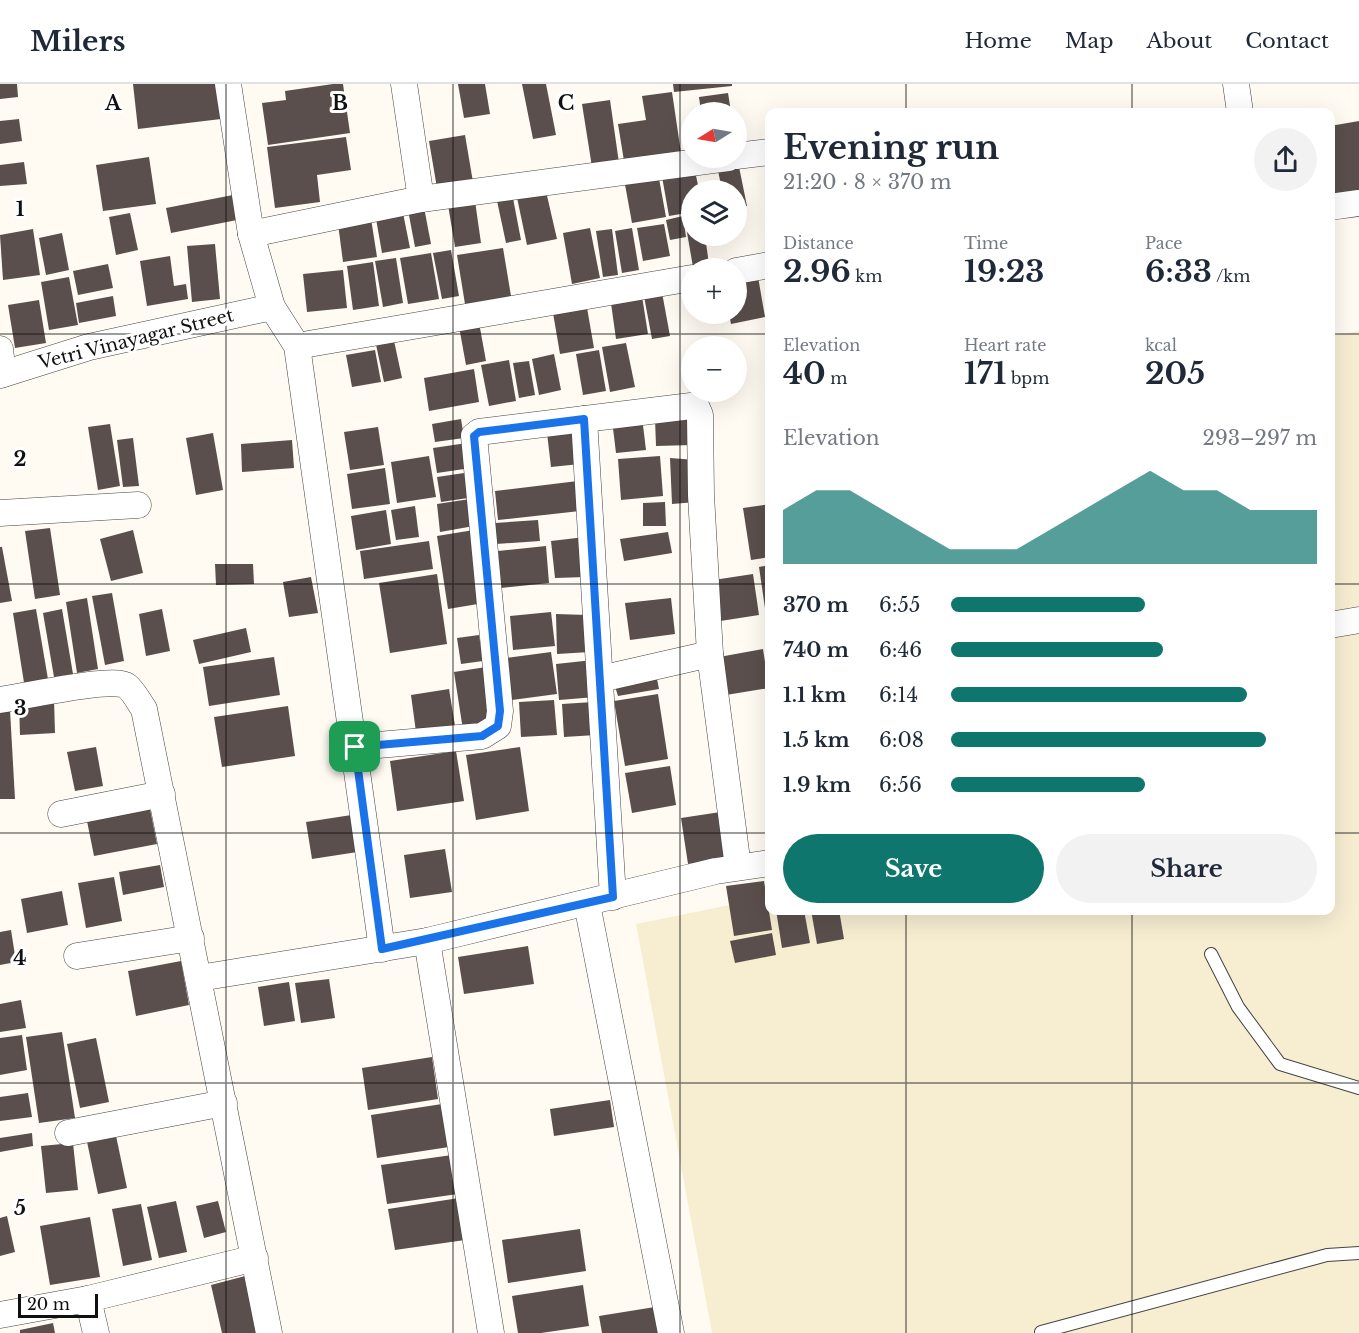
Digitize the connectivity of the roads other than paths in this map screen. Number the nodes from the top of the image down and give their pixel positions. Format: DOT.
graph roads {
  1 [pos="228,84"];
  2 [pos="404,84"];
  3 [pos="1236,84"];
  4 [pos="1239,108"];
  5 [pos="765,153"];
  6 [pos="747,155"];
  7 [pos="681,164"];
  8 [pos="421,199"];
  9 [pos="1359,203"];
  10 [pos="1335,206"];
  11 [pos="251,234"];
  12 [pos="765,266"];
  13 [pos="747,269"];
  14 [pos="681,280"];
  15 [pos="272,307"];
  16 [pos="297,346"];
  17 [pos="0,349"];
  18 [pos="2,375"];
  19 [pos="584,419"];
  20 [pos="138,505"];
  21 [pos="0,513"];
  22 [pos="1359,620"];
  23 [pos="1335,624"];
  24 [pos="710,654"];
  25 [pos="600,680"];
  26 [pos="0,700"];
  27 [pos="355,747"];
  28 [pos="162,794"];
  29 [pos="61,814"];
  30 [pos="765,864"];
  31 [pos="738,867"];
  32 [pos="613,897"];
  33 [pos="587,904"];
  34 [pos="190,938"];
  35 [pos="427,941"];
  36 [pos="382,949"];
  37 [pos="1210,954"];
  38 [pos="77,956"];
  39 [pos="199,978"];
  40 [pos="1359,1088"];
  41 [pos="224,1103"];
  42 [pos="68,1132"];
  43 [pos="1359,1253"];
  44 [pos="255,1258"];
  45 [pos="88,1299"];
  46 [pos="0,1315"];
  47 [pos="1041,1332"];
  48 [pos="96,1333"];
  49 [pos="269,1333"];
  50 [pos="491,1333"];
  51 [pos="671,1333"];
  1 -- 11 [label="street"];
  2 -- 8 [label="street"];
  3 -- 4 [label="street"];
  5 -- 6 [label="street"];
  7 -- 8 [label="street"];
  8 -- 11 [label="street"];
  9 -- 10 [label="street"];
  11 -- 15 [label="street"];
  12 -- 13 [label="street"];
  14 -- 16 [label="street"];
  15 -- 16 [label="street"];
  15 -- 18 [label="street, Vetri Vinayagar Street"];
  16 -- 27 [label="street"];
  17 -- 18 [label="street"];
  19 -- 24 [label="street"];
  19 -- 25 [label="street"];
  19 -- 27 [label="street"];
  20 -- 21 [label="street"];
  22 -- 23 [label="street"];
  24 -- 25 [label="street"];
  24 -- 31 [label="street"];
  25 -- 32 [label="street"];
  26 -- 28 [label="street"];
  27 -- 36 [label="street"];
  28 -- 29 [label="street"];
  28 -- 34 [label="street"];
  30 -- 31 [label="street"];
  31 -- 32 [label="street"];
  32 -- 33 [label="street"];
  33 -- 35 [label="street"];
  33 -- 51 [label="street"];
  34 -- 38 [label="street"];
  34 -- 39 [label="street"];
  35 -- 36 [label="street"];
  35 -- 50 [label="street"];
  36 -- 39 [label="street"];
  37 -- 40 [label="lane"];
  39 -- 41 [label="street"];
  41 -- 42 [label="street"];
  41 -- 44 [label="street"];
  43 -- 47 [label="lane"];
  44 -- 45 [label="street"];
  44 -- 49 [label="street"];
  45 -- 46 [label="street"];
  45 -- 48 [label="street"];
}
